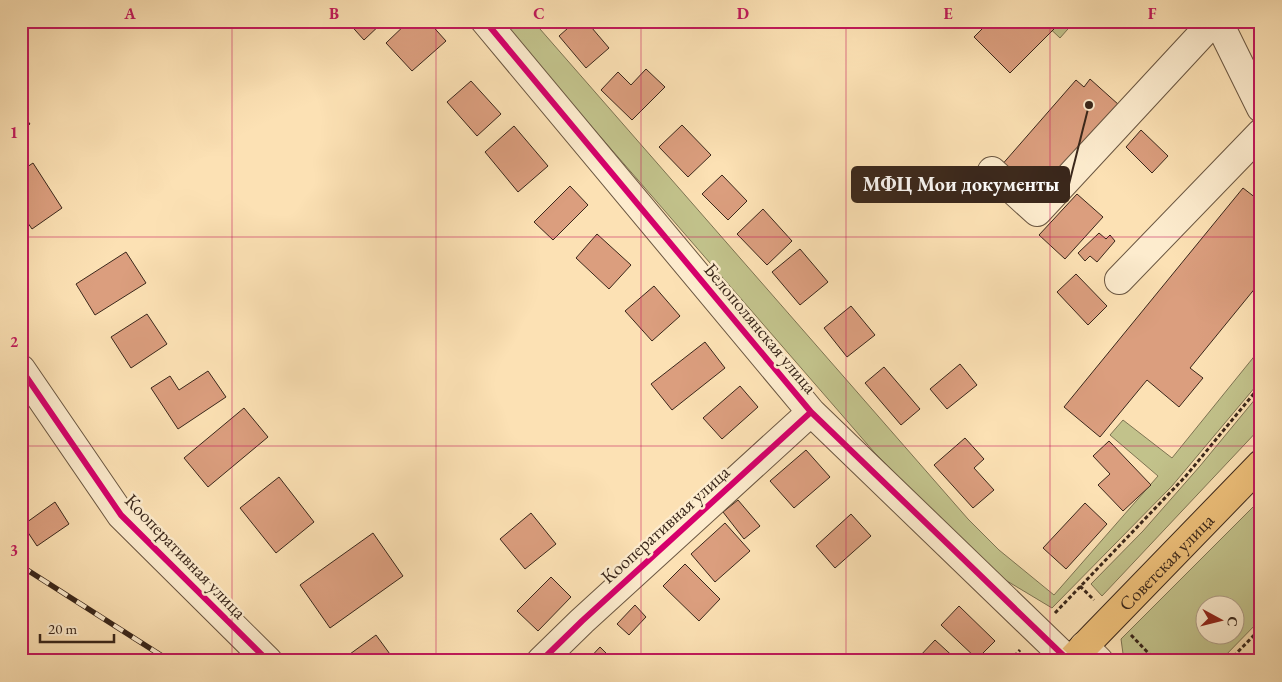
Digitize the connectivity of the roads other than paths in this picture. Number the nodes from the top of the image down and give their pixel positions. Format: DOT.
graph roads {
  1 [pos="485,21"];
  2 [pos="1214,21"];
  3 [pos="1218,21"];
  4 [pos="1260,103"];
  5 [pos="1261,133"];
  6 [pos="992,171"];
  7 [pos="1119,280"];
  8 [pos="21,369"];
  9 [pos="811,412"];
  10 [pos="1261,464"];
  11 [pos="1081,657"];
  12 [pos="268,661"];
  13 [pos="541,661"];
  1 -- 9 [label="street, Белополянская улица"];
  2 -- 6 [label="street"];
  3 -- 4 [label="street"];
  5 -- 7 [label="street"];
  8 -- 12 [label="street, Кооперативная улица"];
  9 -- 11 [label="street, Белополянская улица"];
  9 -- 13 [label="street, Кооперативная улица"];
  10 -- 11 [label="main road, Советская улица"];
}
